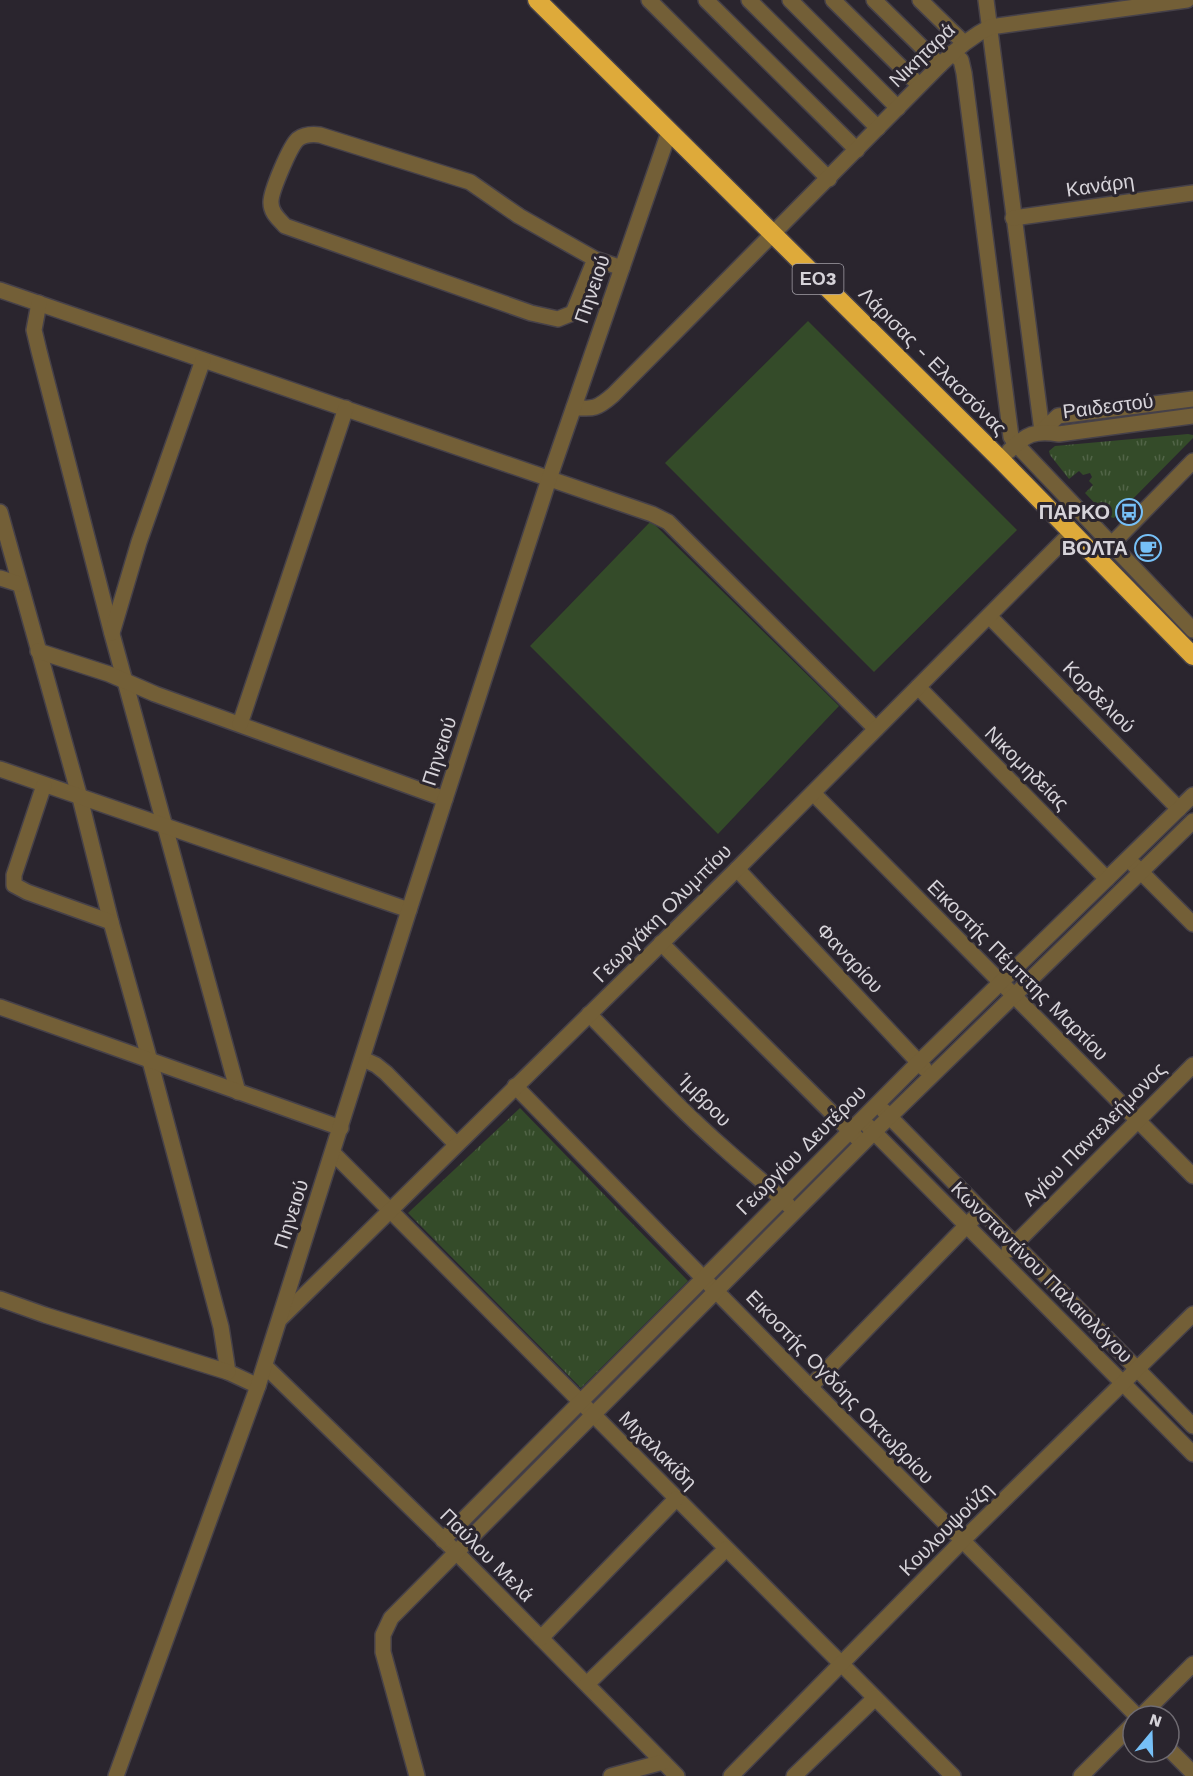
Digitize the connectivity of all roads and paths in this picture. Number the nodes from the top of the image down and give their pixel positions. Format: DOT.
graph roads {
  1 [pos="537,0"];
  2 [pos="649,0"];
  3 [pos="706,0"];
  4 [pos="749,0"];
  5 [pos="790,0"];
  6 [pos="833,0"];
  7 [pos="874,0"];
  8 [pos="920,0"];
  9 [pos="986,0"];
  10 [pos="1186,0"];
  11 [pos="990,27"];
  12 [pos="958,48"];
  13 [pos="940,65"];
  14 [pos="919,86"];
  15 [pos="898,108"];
  16 [pos="878,128"];
  17 [pos="669,132"];
  18 [pos="858,150"];
  19 [pos="829,179"];
  20 [pos="1193,193"];
  21 [pos="1013,218"];
  22 [pos="773,235"];
  23 [pos="594,259"];
  24 [pos="622,268"];
  25 [pos="0,290"];
  26 [pos="39,303"];
  27 [pos="203,360"];
  28 [pos="1193,399"];
  29 [pos="574,407"];
  30 [pos="346,408"];
  31 [pos="1193,416"];
  32 [pos="1042,431"];
  33 [pos="1016,444"];
  34 [pos="1001,460"];
  35 [pos="1193,461"];
  36 [pos="549,479"];
  37 [pos="0,512"];
  38 [pos="1071,532"];
  39 [pos="1111,545"];
  40 [pos="1097,559"];
  41 [pos="0,578"];
  42 [pos="19,584"];
  43 [pos="989,616"];
  44 [pos="1193,630"];
  45 [pos="112,634"];
  46 [pos="38,651"];
  47 [pos="1193,656"];
  48 [pos="125,683"];
  49 [pos="918,687"];
  50 [pos="240,724"];
  51 [pos="876,729"];
  52 [pos="0,769"];
  53 [pos="44,785"];
  54 [pos="813,793"];
  55 [pos="1193,795"];
  56 [pos="80,798"];
  57 [pos="445,799"];
  58 [pos="1179,809"];
  59 [pos="1193,821"];
  60 [pos="165,828"];
  61 [pos="1128,859"];
  62 [pos="737,869"];
  63 [pos="1141,872"];
  64 [pos="1107,879"];
  65 [pos="409,910"];
  66 [pos="111,922"];
  67 [pos="1193,924"];
  68 [pos="661,943"];
  69 [pos="1000,982"];
  70 [pos="1014,996"];
  71 [pos="0,1007"];
  72 [pos="590,1014"];
  73 [pos="363,1059"];
  74 [pos="150,1061"];
  75 [pos="919,1062"];
  76 [pos="1193,1065"];
  77 [pos="932,1076"];
  78 [pos="515,1086"];
  79 [pos="238,1092"];
  80 [pos="877,1104"];
  81 [pos="890,1117"];
  82 [pos="861,1120"];
  83 [pos="1137,1120"];
  84 [pos="341,1128"];
  85 [pos="850,1131"];
  86 [pos="868,1138"];
  87 [pos="456,1144"];
  88 [pos="333,1153"];
  89 [pos="1193,1176"];
  90 [pos="782,1199"];
  91 [pos="981,1210"];
  92 [pos="388,1211"];
  93 [pos="795,1212"];
  94 [pos="967,1225"];
  95 [pos="1014,1244"];
  96 [pos="1000,1258"];
  97 [pos="703,1277"];
  98 [pos="716,1290"];
  99 [pos="0,1299"];
  100 [pos="1193,1314"];
  101 [pos="279,1321"];
  102 [pos="265,1366"];
  103 [pos="1137,1369"];
  104 [pos="228,1372"];
  105 [pos="1123,1383"];
  106 [pos="258,1386"];
  107 [pos="810,1387"];
  108 [pos="579,1401"];
  109 [pos="592,1414"];
  110 [pos="1193,1426"];
  111 [pos="1193,1454"];
  112 [pos="676,1499"];
  113 [pos="443,1540"];
  114 [pos="962,1541"];
  115 [pos="726,1549"];
  116 [pos="456,1552"];
  117 [pos="541,1638"];
  118 [pos="1193,1664"];
  119 [pos="841,1665"];
  120 [pos="587,1684"];
  121 [pos="875,1698"];
  122 [pos="1125,1704"];
  123 [pos="1154,1704"];
  124 [pos="1121,1736"];
  125 [pos="1181,1761"];
  126 [pos="663,1762"];
  127 [pos="1193,1773"];
  128 [pos="117,1776"];
  129 [pos="417,1776"];
  130 [pos="611,1776"];
  131 [pos="677,1776"];
  132 [pos="731,1776"];
  133 [pos="794,1776"];
  134 [pos="953,1776"];
  135 [pos="1081,1776"];
  1 -- 17 [label="highway, Λάρισας - Ελασσόνας / ΕΟ3"];
  2 -- 19 [label="street"];
  3 -- 18 [label="street"];
  4 -- 16 [label="street"];
  5 -- 15 [label="street"];
  6 -- 14 [label="street"];
  7 -- 13 [label="street"];
  8 -- 12 [label="street"];
  9 -- 11 [label="street"];
  10 -- 11 [label="street, Νικηταρά"];
  11 -- 12 [label="street, Νικηταρά"];
  11 -- 21 [label="street"];
  12 -- 13 [label="street, Νικηταρά"];
  12 -- 33 [label="street"];
  13 -- 14 [label="street, Νικηταρά"];
  14 -- 15 [label="street, Νικηταρά"];
  15 -- 16 [label="street, Νικηταρά"];
  16 -- 18 [label="street, Νικηταρά"];
  17 -- 22 [label="highway, Λάρισας - Ελασσόνας / ΕΟ3"];
  17 -- 24 [label="street, Πηνειού"];
  18 -- 19 [label="street, Νικηταρά"];
  19 -- 22 [label="street, Νικηταρά"];
  20 -- 21 [label="street, Κανάρη"];
  21 -- 32 [label="street"];
  22 -- 29 [label="street, Νικηταρά"];
  22 -- 34 [label="highway, Λάρισας - Ελασσόνας / ΕΟ3"];
  23 -- 23 [label="street"];
  23 -- 24 [label="street"];
  24 -- 29 [label="street, Πηνειού"];
  25 -- 26 [label="street"];
  26 -- 27 [label="street"];
  26 -- 45 [label="street"];
  27 -- 30 [label="street"];
  27 -- 45 [label="street"];
  28 -- 32 [label="street, Ραιδεστού"];
  29 -- 36 [label="street, Πηνειού"];
  30 -- 36 [label="street"];
  30 -- 50 [label="street"];
  31 -- 32 [label="street, Ραιδεστού"];
  32 -- 33 [label="street"];
  33 -- 34 [label="street"];
  33 -- 39 [label="street"];
  34 -- 38 [label="highway, Λάρισας - Ελασσόνας / ΕΟ3"];
  35 -- 39 [label="street"];
  36 -- 51 [label="street"];
  36 -- 57 [label="street, Πηνειού"];
  37 -- 42 [label="street"];
  38 -- 40 [label="highway, Λάρισας - Ελασσόνας / ΕΟ3"];
  38 -- 43 [label="street, Γεωργάκη Ολυμπίου"];
  39 -- 40 [label="street"];
  39 -- 44 [label="street"];
  40 -- 47 [label="highway, Λάρισας - Ελασσόνας / ΕΟ3"];
  41 -- 42 [label="street"];
  42 -- 46 [label="street"];
  43 -- 49 [label="street, Γεωργάκη Ολυμπίου"];
  43 -- 58 [label="street, Κορδελιού"];
  45 -- 48 [label="street"];
  46 -- 48 [label="street"];
  46 -- 56 [label="street"];
  48 -- 50 [label="street"];
  48 -- 60 [label="street"];
  49 -- 51 [label="street, Γεωργάκη Ολυμπίου"];
  49 -- 64 [label="street, Νικομηδείας"];
  50 -- 57 [label="street"];
  51 -- 54 [label="street, Γεωργάκη Ολυμπίου"];
  52 -- 53 [label="street"];
  53 -- 56 [label="street"];
  53 -- 66 [label="street"];
  54 -- 62 [label="street, Γεωργάκη Ολυμπίου"];
  54 -- 69 [label="street, Εικοστής Πέμπτης Μαρτίου"];
  55 -- 58 [label="street, Γεωργίου Δευτέρου"];
  56 -- 60 [label="street"];
  56 -- 66 [label="street"];
  57 -- 65 [label="street, Πηνειού"];
  58 -- 61 [label="street, Γεωργίου Δευτέρου"];
  59 -- 63 [label="street, Γεωργίου Δευτέρου"];
  60 -- 65 [label="street"];
  60 -- 79 [label="street"];
  61 -- 63 [label="street"];
  61 -- 64 [label="street, Γεωργίου Δευτέρου"];
  62 -- 68 [label="street, Γεωργάκη Ολυμπίου"];
  62 -- 75 [label="street, Φαναρίου"];
  63 -- 67 [label="street"];
  63 -- 70 [label="street, Γεωργίου Δευτέρου"];
  64 -- 69 [label="street, Γεωργίου Δευτέρου"];
  65 -- 73 [label="street, Πηνειού"];
  66 -- 74 [label="street"];
  68 -- 72 [label="street, Γεωργάκη Ολυμπίου"];
  68 -- 85 [label="street, Κωνσταντίνου Παλαιολόγου"];
  69 -- 70 [label="street, Εικοστής Πέμπτης Μαρτίου"];
  69 -- 75 [label="street, Γεωργίου Δευτέρου"];
  70 -- 77 [label="street, Γεωργίου Δευτέρου"];
  70 -- 83 [label="street, Εικοστής Πέμπτης Μαρτίου"];
  71 -- 74 [label="street"];
  72 -- 78 [label="street, Γεωργάκη Ολυμπίου"];
  72 -- 90 [label="street, Ίμβρου"];
  73 -- 84 [label="street, Πηνειού"];
  73 -- 87 [label="street"];
  74 -- 79 [label="street"];
  74 -- 104 [label="street"];
  75 -- 77 [label="street, Φαναρίου"];
  75 -- 80 [label="street, Γεωργίου Δευτέρου"];
  76 -- 83 [label="street, Αγίου Παντελεήμονος"];
  77 -- 81 [label="street, Γεωργίου Δευτέρου"];
  78 -- 87 [label="street, Γεωργάκη Ολυμπίου"];
  78 -- 97 [label="street, Εικοστής Ογδόης Οκτωβρίου"];
  79 -- 84 [label="street"];
  80 -- 81 [label="street, Κωνσταντίνου Παλαιολόγου"];
  80 -- 82 [label="street, Γεωργίου Δευτέρου"];
  81 -- 86 [label="street, Γεωργίου Δευτέρου"];
  81 -- 91 [label="street, Κωνσταντίνου Παλαιολόγου"];
  82 -- 85 [label="street, Γεωργίου Δευτέρου"];
  82 -- 86 [label="street, Κωνσταντίνου Παλαιολόγου"];
  83 -- 89 [label="street, Εικοστής Πέμπτης Μαρτίου"];
  83 -- 95 [label="street, Αγίου Παντελεήμονος"];
  84 -- 88 [label="street, Πηνειού"];
  85 -- 86 [label="street, Κωνσταντίνου Παλαιολόγου"];
  85 -- 90 [label="street, Γεωργίου Δευτέρου"];
  86 -- 93 [label="street, Γεωργίου Δευτέρου"];
  86 -- 94 [label="street, Κωνσταντίνου Παλαιολόγου"];
  87 -- 92 [label="street, Γεωργάκη Ολυμπίου"];
  88 -- 92 [label="street, Μιχαλακίδη"];
  88 -- 101 [label="street, Πηνειού"];
  90 -- 93 [label="street, Ίμβρου"];
  90 -- 97 [label="street, Γεωργίου Δευτέρου"];
  91 -- 94 [label="street"];
  91 -- 95 [label="street, Κωνσταντίνου Παλαιολόγου"];
  92 -- 101 [label="street, Γεωργάκη Ολυμπίου"];
  92 -- 108 [label="street, Μιχαλακίδη"];
  93 -- 98 [label="street, Γεωργίου Δευτέρου"];
  94 -- 96 [label="street, Κωνσταντίνου Παλαιολόγου"];
  94 -- 107 [label="street"];
  95 -- 96 [label="street, Αγίου Παντελεήμονος"];
  95 -- 103 [label="street, Κωνσταντίνου Παλαιολόγου"];
  96 -- 105 [label="street, Κωνσταντίνου Παλαιολόγου"];
  97 -- 98 [label="street, Εικοστής Ογδόης Οκτωβρίου"];
  97 -- 108 [label="street, Γεωργίου Δευτέρου"];
  98 -- 107 [label="street, Εικοστής Ογδόης Οκτωβρίου"];
  98 -- 109 [label="street, Γεωργίου Δευτέρου"];
  99 -- 104 [label="street"];
  100 -- 103 [label="street, Κουλουψούζη"];
  101 -- 102 [label="street, Πηνειού"];
  102 -- 106 [label="street, Πηνειού"];
  102 -- 113 [label="street, Παύλου Μελά"];
  103 -- 105 [label="street, Κουλουψούζη"];
  103 -- 110 [label="street, Κωνσταντίνου Παλαιολόγου"];
  104 -- 106 [label="street"];
  105 -- 111 [label="street, Κωνσταντίνου Παλαιολόγου"];
  105 -- 114 [label="street, Κουλουψούζη"];
  106 -- 128 [label="street, Πηνειού"];
  107 -- 114 [label="street, Εικοστής Ογδόης Οκτωβρίου"];
  108 -- 109 [label="street, Μιχαλακίδη"];
  108 -- 113 [label="street, Γεωργίου Δευτέρου"];
  109 -- 112 [label="street, Μιχαλακίδη"];
  109 -- 116 [label="street, Γεωργίου Δευτέρου"];
  112 -- 115 [label="street, Μιχαλακίδη"];
  112 -- 117 [label="street"];
  113 -- 116 [label="street, Παύλου Μελά"];
  114 -- 119 [label="street, Κουλουψούζη"];
  114 -- 122 [label="street, Εικοστής Ογδόης Οκτωβρίου"];
  115 -- 119 [label="street, Μιχαλακίδη"];
  115 -- 120 [label="street"];
  116 -- 117 [label="street, Παύλου Μελά"];
  116 -- 129 [label="street, Γεωργίου Δευτέρου"];
  117 -- 120 [label="street, Παύλου Μελά"];
  118 -- 123 [label="street"];
  119 -- 121 [label="street, Μιχαλακίδη"];
  119 -- 132 [label="street, Κουλουψούζη"];
  120 -- 126 [label="street, Παύλου Μελά"];
  121 -- 133 [label="street"];
  121 -- 134 [label="street, Μιχαλακίδη"];
  124 -- 135 [label="street"];
  125 -- 127 [label="street"];
  126 -- 130 [label="street"];
  126 -- 131 [label="street, Παύλου Μελά"];
}
